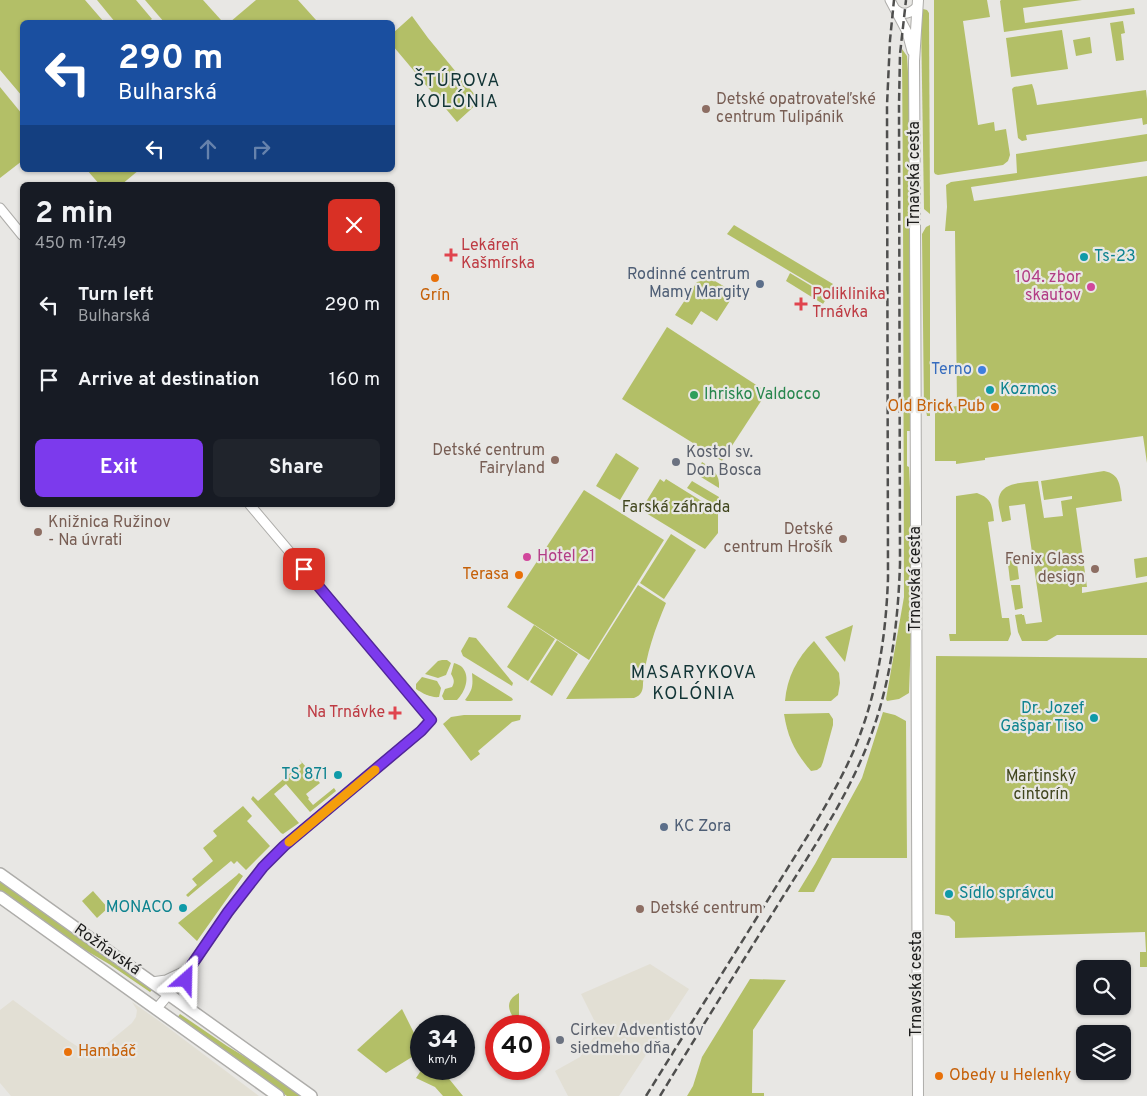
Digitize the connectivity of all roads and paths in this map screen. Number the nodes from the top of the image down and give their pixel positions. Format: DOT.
graph roads {
  1 [pos="890,0"];
  2 [pos="917,3"];
  3 [pos="896,10"];
  4 [pos="914,62"];
  5 [pos="0,208"];
  6 [pos="20,233"];
  7 [pos="252,507"];
  8 [pos="0,874"];
  9 [pos="0,897"];
  10 [pos="189,969"];
  11 [pos="152,982"];
  12 [pos="170,994"];
  13 [pos="157,1008"];
  14 [pos="191,1010"];
  15 [pos="278,1096"];
  16 [pos="311,1096"];
  17 [pos="918,1096"];
  1 -- 3 [label="street"];
  2 -- 3 [label="street"];
  2 -- 4 [label="main road, Trnavská cesta"];
  3 -- 4 [label="street"];
  4 -- 17 [label="main road, Trnavská cesta"];
  5 -- 6 [label="street"];
  7 -- 10 [label="street"];
  8 -- 11 [label="main road, Rožňavská"];
  9 -- 13 [label="main road, Rožňavská"];
  10 -- 11 [label="street"];
  10 -- 12 [label="street"];
  10 -- 14 [label="street"];
  11 -- 12 [label="main road, Rožňavská"];
  12 -- 13 [label="street"];
  12 -- 14 [label="main road, Rožňavská"];
  13 -- 15 [label="main road, Rožňavská"];
  14 -- 16 [label="main road, Rožňavská"];
}
